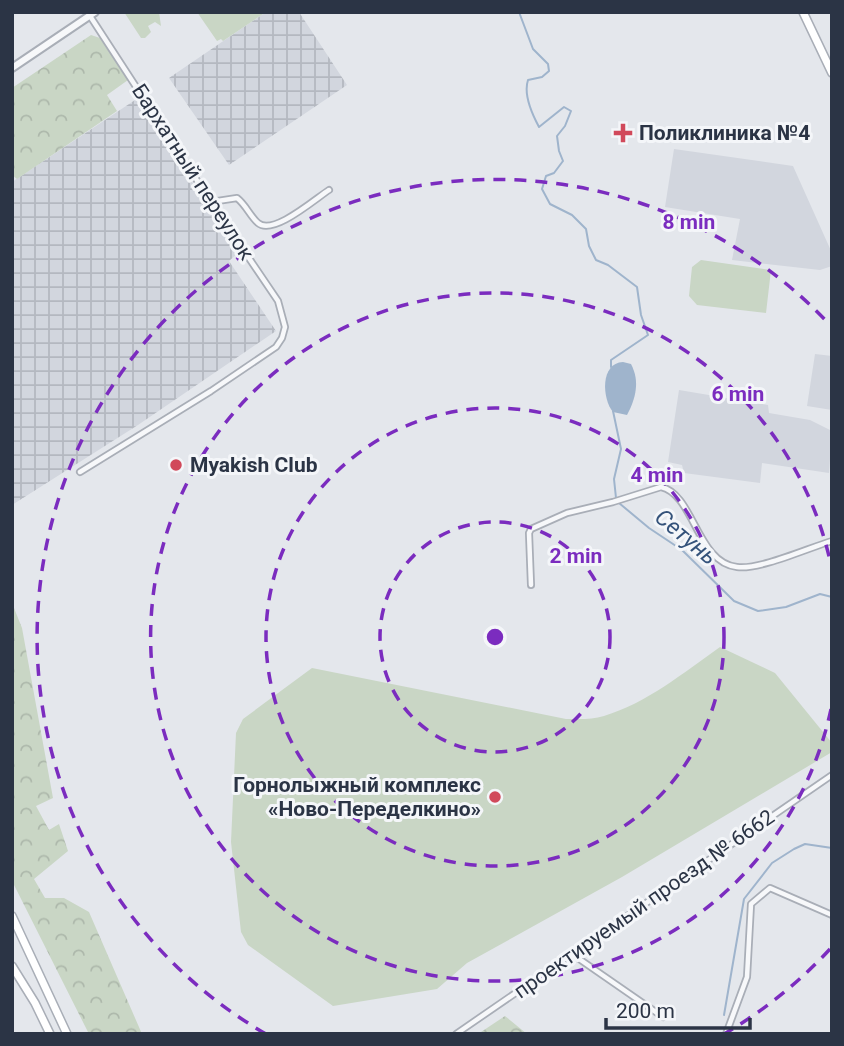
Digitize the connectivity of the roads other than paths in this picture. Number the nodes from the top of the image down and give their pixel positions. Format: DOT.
graph roads {
  1 [pos="803,12"];
  2 [pos="93,14"];
  3 [pos="12,68"];
  4 [pos="832,73"];
  5 [pos="329,190"];
  6 [pos="211,202"];
  7 [pos="80,472"];
  8 [pos="832,541"];
  9 [pos="531,585"];
  10 [pos="832,775"];
  11 [pos="832,915"];
  12 [pos="12,916"];
  13 [pos="572,954"];
  14 [pos="12,966"];
  15 [pos="663,1017"];
  16 [pos="50,1034"];
  17 [pos="67,1034"];
  18 [pos="456,1034"];
  19 [pos="726,1034"];
  1 -- 4 [label="main road"];
  2 -- 3 [label="street"];
  2 -- 6 [label="street, Бархатный переулок"];
  5 -- 6 [label="street"];
  6 -- 7 [label="street, Бархатный переулок"];
  8 -- 9 [label="street"];
  10 -- 13 [label="street, проектируемый проезд № 6662"];
  11 -- 19 [label="street"];
  12 -- 17 [label="main road"];
  13 -- 15 [label="street"];
  13 -- 18 [label="street, проектируемый проезд № 6662"];
  14 -- 16 [label="main road"];
}
